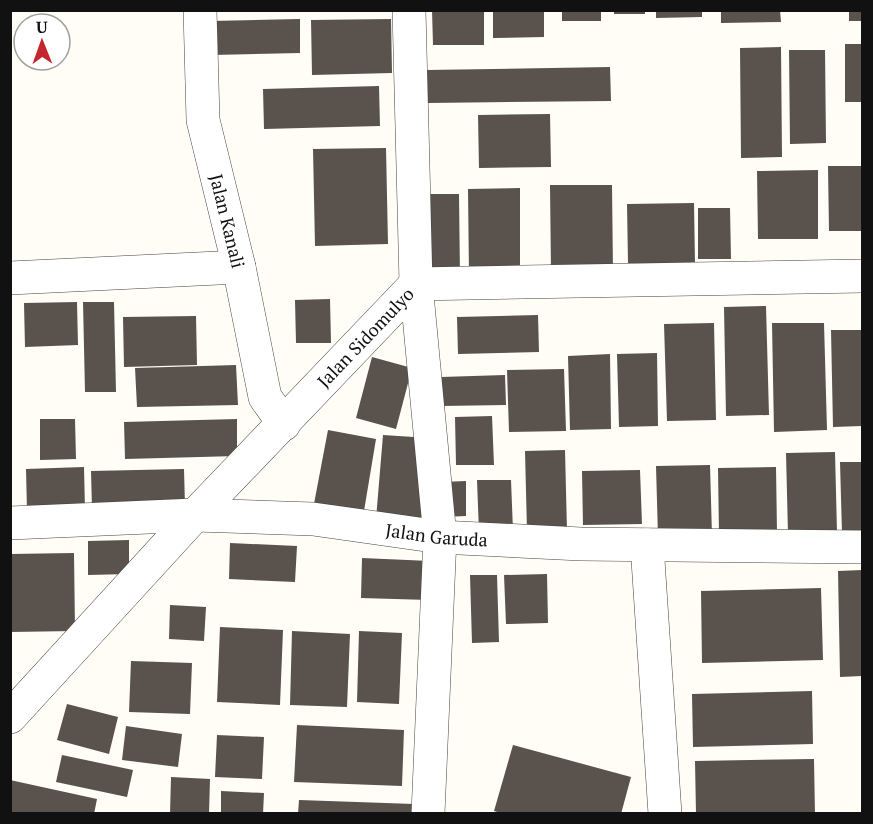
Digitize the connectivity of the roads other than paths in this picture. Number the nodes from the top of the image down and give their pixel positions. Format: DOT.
graph roads {
  1 [pos="200,10"];
  2 [pos="409,10"];
  3 [pos="239,267"];
  4 [pos="862,276"];
  5 [pos="10,278"];
  6 [pos="416,284"];
  7 [pos="284,424"];
  8 [pos="195,515"];
  9 [pos="10,523"];
  10 [pos="440,537"];
  11 [pos="648,545"];
  12 [pos="862,547"];
  13 [pos="10,717"];
  14 [pos="428,813"];
  15 [pos="665,813"];
  1 -- 3 [label="street, Jalan Kanali"];
  2 -- 6 [label="street"];
  3 -- 5 [label="street"];
  3 -- 7 [label="street, Jalan Kanali"];
  4 -- 6 [label="street, Jalan Sidomulyo"];
  6 -- 7 [label="street, Jalan Sidomulyo"];
  6 -- 10 [label="street"];
  7 -- 8 [label="street, Jalan Sidomulyo"];
  8 -- 9 [label="street, Jalan Garuda"];
  8 -- 10 [label="street, Jalan Garuda"];
  8 -- 13 [label="street, Jalan Sidomulyo"];
  10 -- 11 [label="street, Jalan Garuda"];
  10 -- 14 [label="street"];
  11 -- 12 [label="street, Jalan Garuda"];
  11 -- 15 [label="street"];
}
